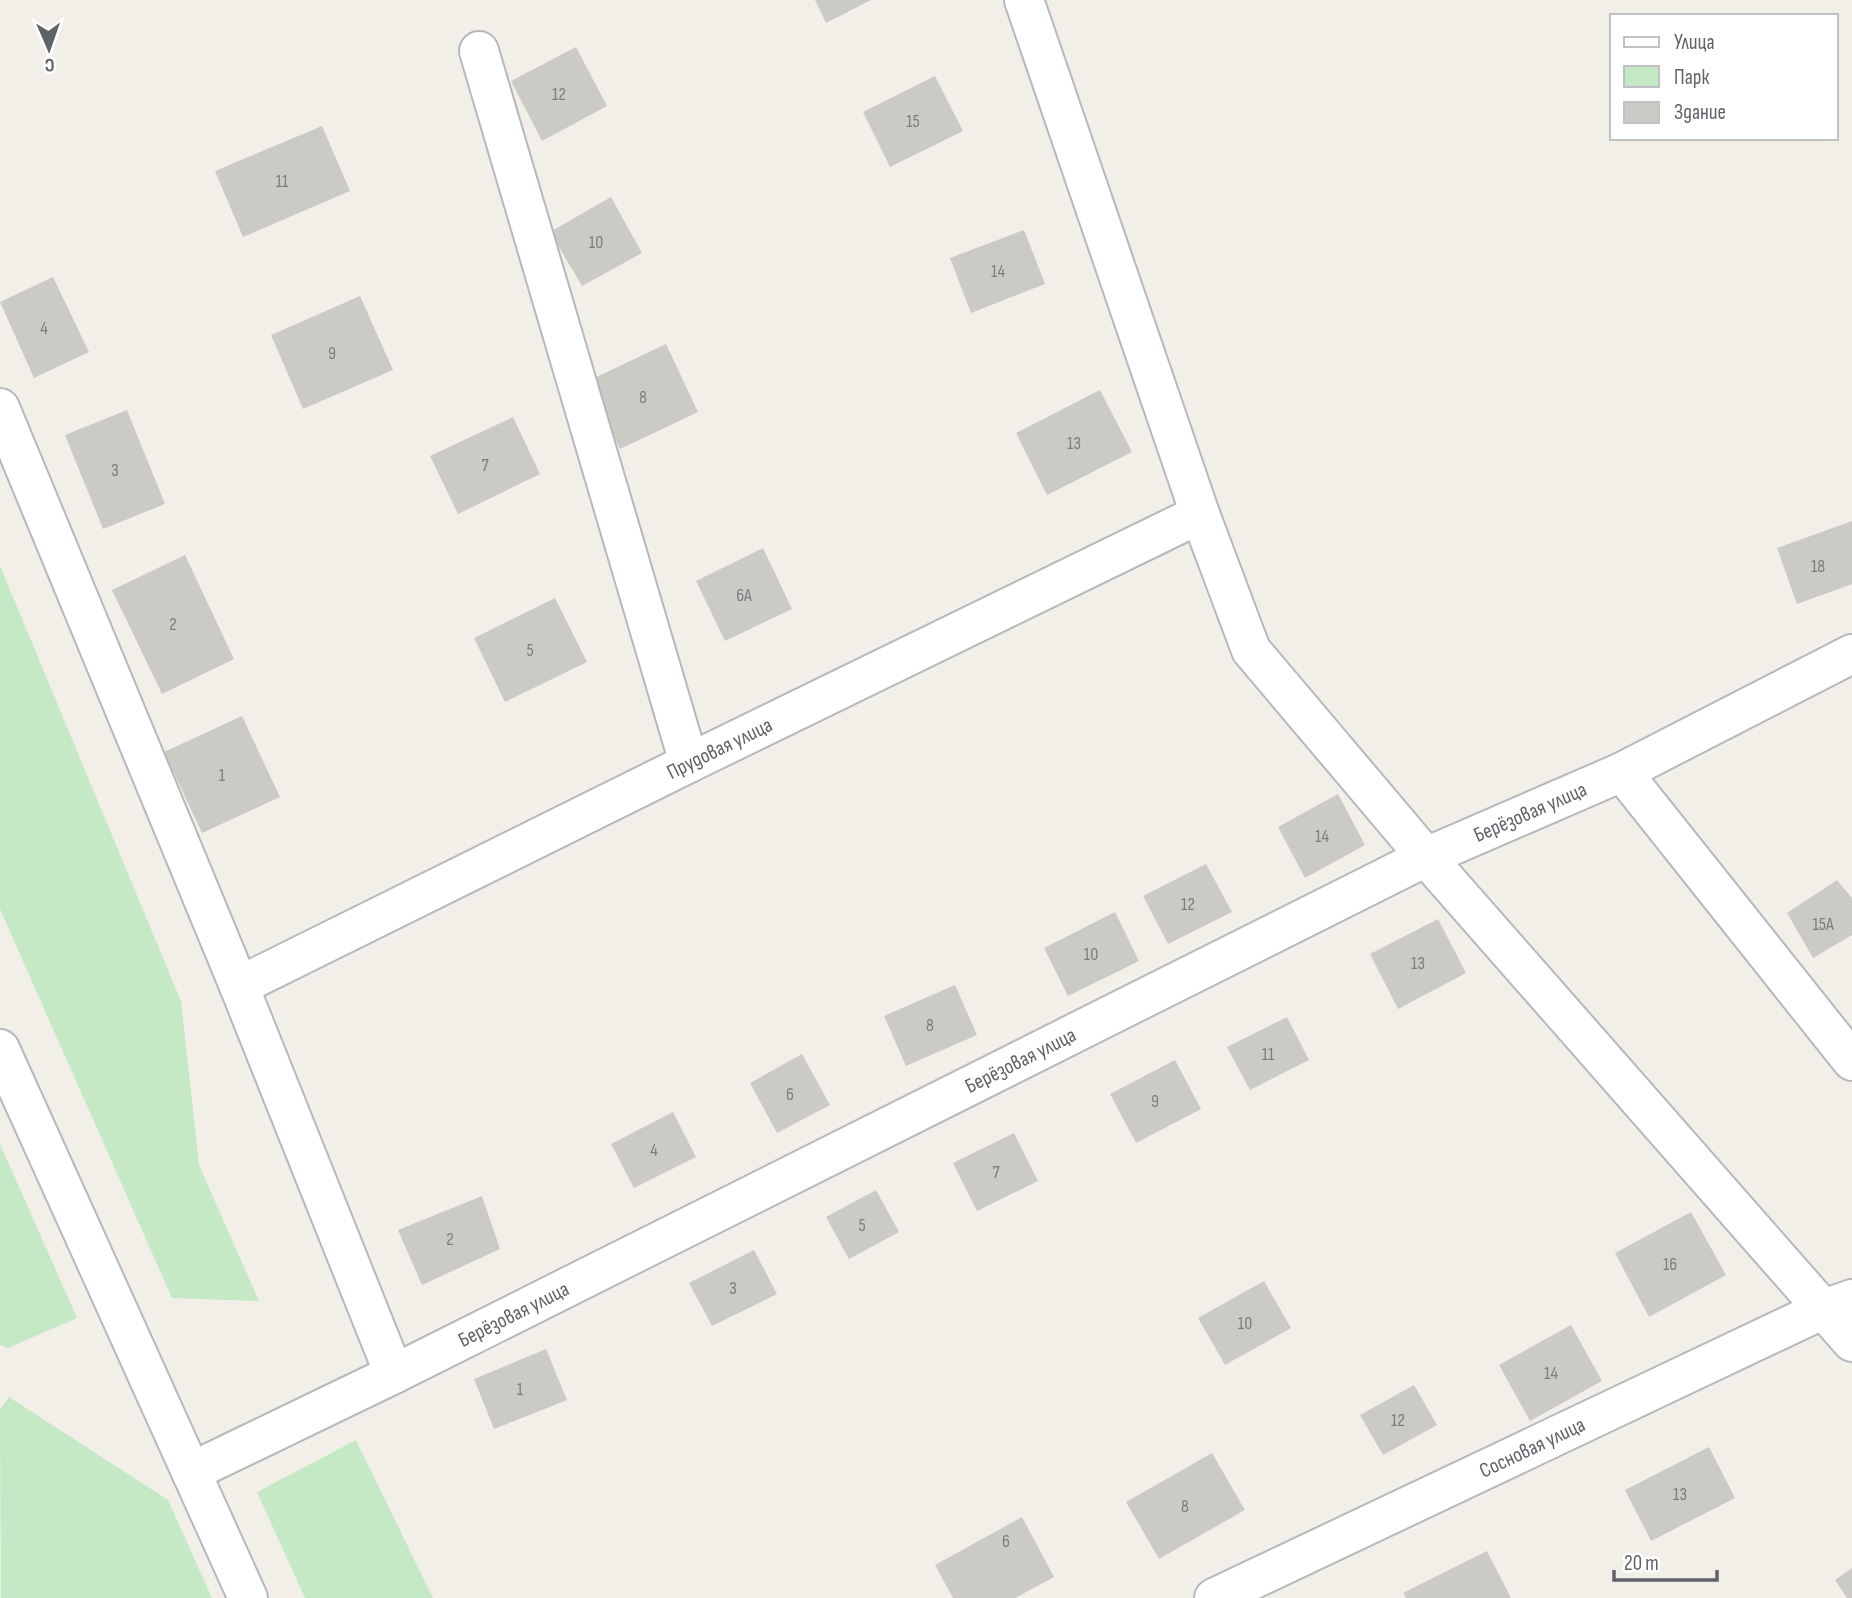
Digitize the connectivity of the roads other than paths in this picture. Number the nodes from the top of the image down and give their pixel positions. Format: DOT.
graph roads {
  1 [pos="1024,0"];
  2 [pos="479,51"];
  3 [pos="0,408"];
  4 [pos="1200,514"];
  5 [pos="1852,654"];
  6 [pos="689,763"];
  7 [pos="1622,772"];
  8 [pos="1426,857"];
  9 [pos="239,986"];
  10 [pos="0,1049"];
  11 [pos="1852,1061"];
  12 [pos="1838,1304"];
  13 [pos="1852,1342"];
  14 [pos="394,1374"];
  15 [pos="191,1472"];
  16 [pos="248,1598"];
  17 [pos="1214,1598"];
  1 -- 4 [label="street"];
  2 -- 6 [label="street"];
  3 -- 9 [label="street"];
  4 -- 6 [label="street, Прудовая улица"];
  4 -- 8 [label="street"];
  5 -- 7 [label="street, Берёзовая улица"];
  6 -- 9 [label="street, Прудовая улица"];
  7 -- 8 [label="street, Берёзовая улица"];
  7 -- 11 [label="street"];
  8 -- 12 [label="street"];
  8 -- 14 [label="street, Берёзовая улица"];
  9 -- 14 [label="street"];
  10 -- 15 [label="street"];
  12 -- 13 [label="street"];
  12 -- 17 [label="street, Сосновая улица"];
  14 -- 15 [label="street, Берёзовая улица"];
  15 -- 16 [label="street"];
}
